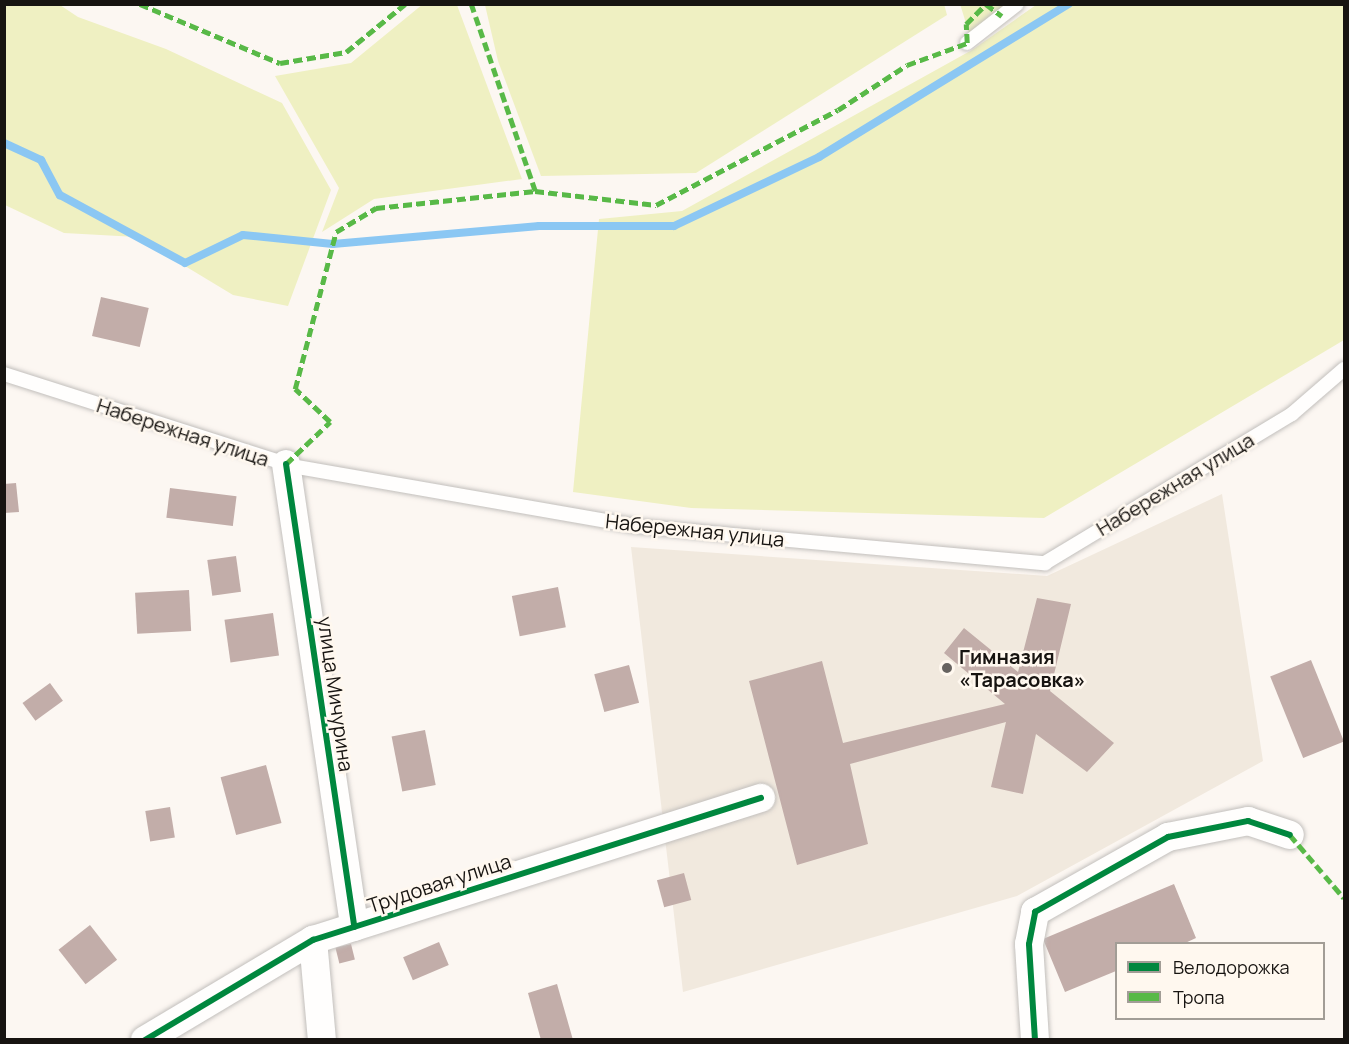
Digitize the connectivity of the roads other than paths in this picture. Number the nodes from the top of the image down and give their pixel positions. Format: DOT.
graph roads {
  1 [pos="1017,4"];
  2 [pos="967,43"];
  3 [pos="1344,369"];
  4 [pos="4,374"];
  5 [pos="286,464"];
  6 [pos="761,798"];
  7 [pos="1290,835"];
  8 [pos="354,927"];
  9 [pos="313,940"];
  10 [pos="145,1040"];
  11 [pos="321,1040"];
  12 [pos="1035,1040"];
  1 -- 2 [label="lane"];
  3 -- 5 [label="lane, Набережная улица"];
  4 -- 5 [label="lane, Набережная улица"];
  5 -- 8 [label="street, улица Мичурина"];
  6 -- 8 [label="street, Трудовая улица"];
  7 -- 12 [label="street"];
  8 -- 9 [label="street, Трудовая улица"];
  9 -- 10 [label="street, Трудовая улица"];
  9 -- 11 [label="street"];
}
